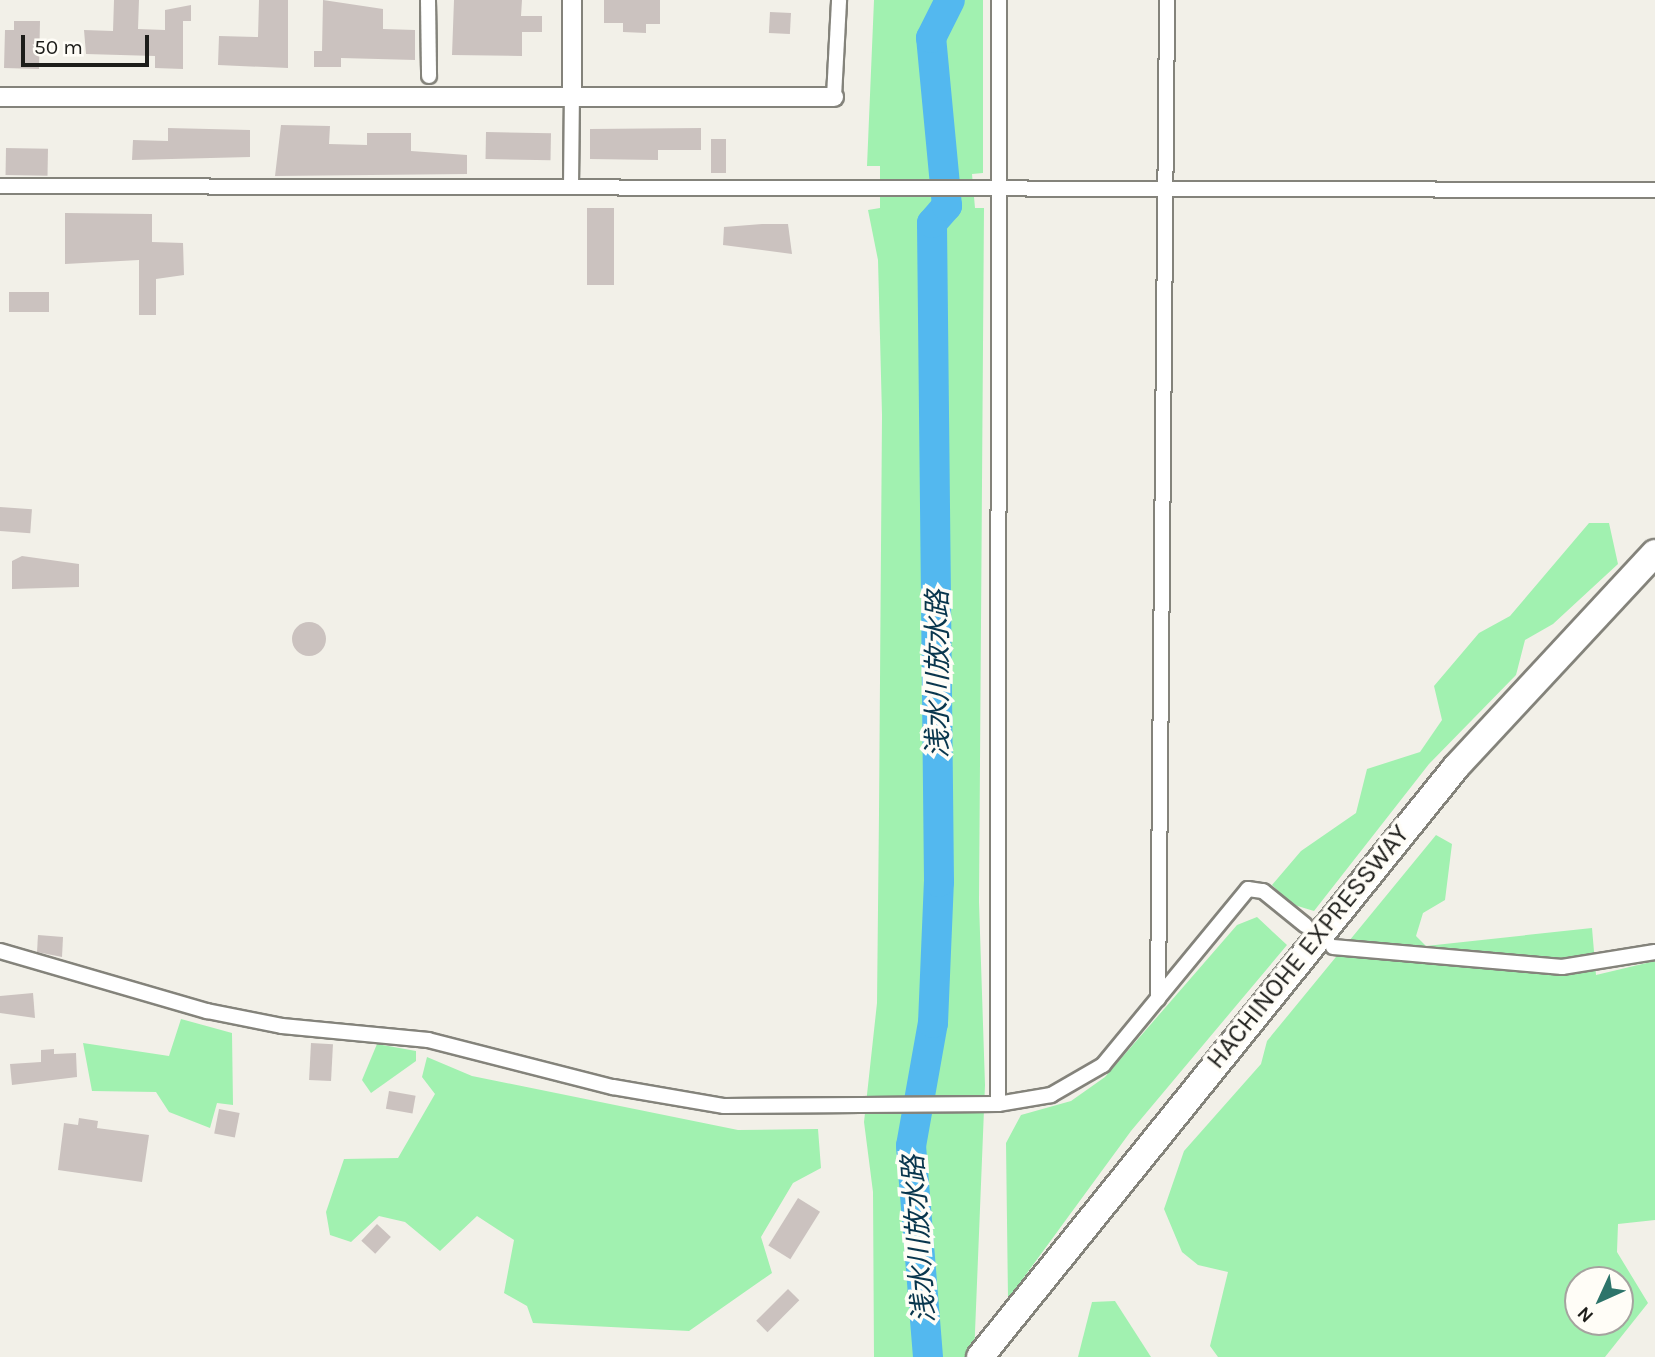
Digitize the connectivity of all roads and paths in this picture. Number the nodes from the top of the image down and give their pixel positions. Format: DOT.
graph roads {
  1 [pos="428,0"];
  2 [pos="572,0"];
  3 [pos="839,0"];
  4 [pos="999,0"];
  5 [pos="1167,0"];
  6 [pos="429,76"];
  7 [pos="572,95"];
  8 [pos="0,97"];
  9 [pos="834,97"];
  10 [pos="0,186"];
  11 [pos="571,186"];
  12 [pos="996,186"];
  13 [pos="1168,188"];
  14 [pos="1655,190"];
  15 [pos="1655,553"];
  16 [pos="1655,571"];
  17 [pos="1305,925"];
  18 [pos="1333,947"];
  19 [pos="0,951"];
  20 [pos="1655,953"];
  21 [pos="1158,999"];
  22 [pos="998,1104"];
  23 [pos="1023,1314"];
  24 [pos="980,1357"];
  25 [pos="997,1357"];
  1 -- 6 [label="street"];
  2 -- 7 [label="street"];
  3 -- 9 [label="street"];
  4 -- 12 [label="street"];
  5 -- 13 [label="street"];
  7 -- 8 [label="street"];
  7 -- 9 [label="street"];
  7 -- 11 [label="street"];
  10 -- 11 [label="street"];
  11 -- 12 [label="street"];
  12 -- 13 [label="street"];
  12 -- 22 [label="street"];
  13 -- 14 [label="street"];
  13 -- 21 [label="street"];
  15 -- 23 [label="highway, HACHINOHE EXPRESSWAY"];
  16 -- 23 [label="highway, HACHINOHE EXPRESSWAY"];
  17 -- 21 [label="street"];
  18 -- 20 [label="street"];
  19 -- 22 [label="street"];
  21 -- 22 [label="street"];
  23 -- 24 [label="highway, HACHINOHE EXPRESSWAY"];
  23 -- 25 [label="highway, HACHINOHE EXPRESSWAY"];
}
